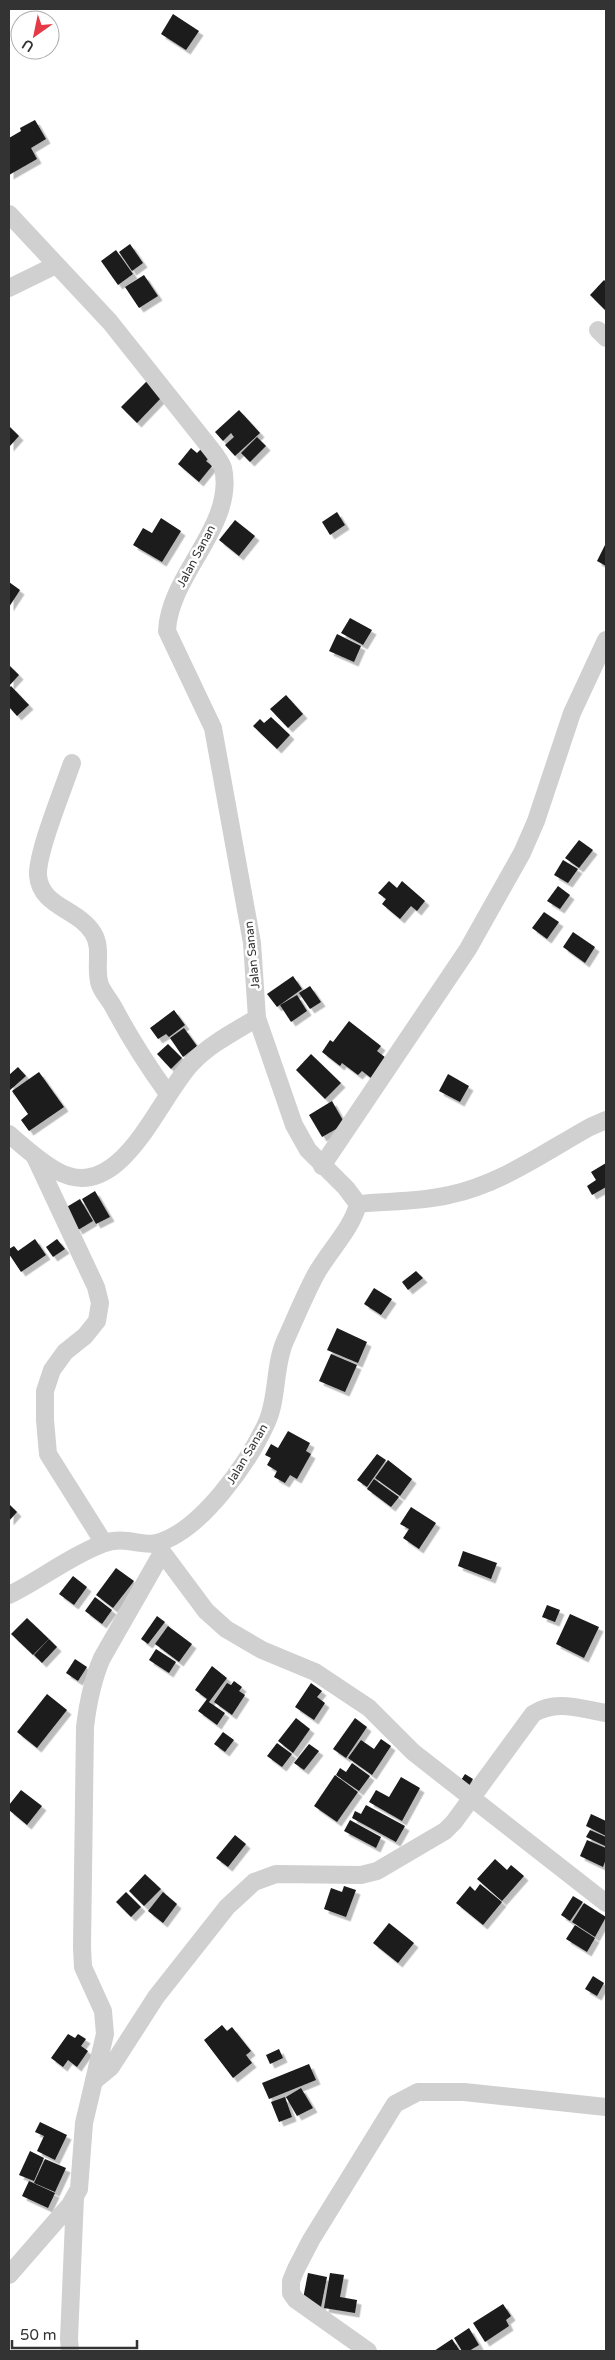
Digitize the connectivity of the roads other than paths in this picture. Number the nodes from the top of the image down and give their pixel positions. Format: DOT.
graph roads {
  1 [pos="9,214"];
  2 [pos="56,265"];
  3 [pos="9,288"];
  4 [pos="606,640"];
  5 [pos="72,763"];
  6 [pos="257,1018"];
  7 [pos="168,1094"];
  8 [pos="606,1120"];
  9 [pos="9,1134"];
  10 [pos="36,1157"];
  11 [pos="322,1166"];
  12 [pos="358,1204"];
  13 [pos="104,1543"];
  14 [pos="159,1548"];
  15 [pos="9,1595"];
  16 [pos="606,1713"];
  17 [pos="470,1798"];
  18 [pos="606,1903"];
  19 [pos="94,2081"];
  20 [pos="606,2107"];
  21 [pos="75,2197"];
  22 [pos="9,2274"];
  23 [pos="70,2351"];
  24 [pos="368,2351"];
  1 -- 2 [label="street, Jalan Sanan"];
  2 -- 3 [label="street"];
  2 -- 6 [label="street, Jalan Sanan"];
  4 -- 11 [label="street"];
  5 -- 7 [label="street"];
  6 -- 7 [label="street"];
  6 -- 11 [label="street, Jalan Sanan"];
  7 -- 10 [label="street"];
  8 -- 12 [label="street"];
  9 -- 10 [label="street"];
  10 -- 13 [label="street"];
  11 -- 12 [label="street, Jalan Sanan"];
  12 -- 14 [label="street, Jalan Sanan"];
  13 -- 14 [label="street"];
  13 -- 15 [label="street"];
  14 -- 17 [label="street"];
  14 -- 19 [label="street"];
  16 -- 17 [label="street"];
  17 -- 18 [label="street"];
  17 -- 19 [label="street"];
  19 -- 21 [label="street"];
  20 -- 24 [label="street"];
  21 -- 22 [label="street"];
  21 -- 23 [label="street"];
}
